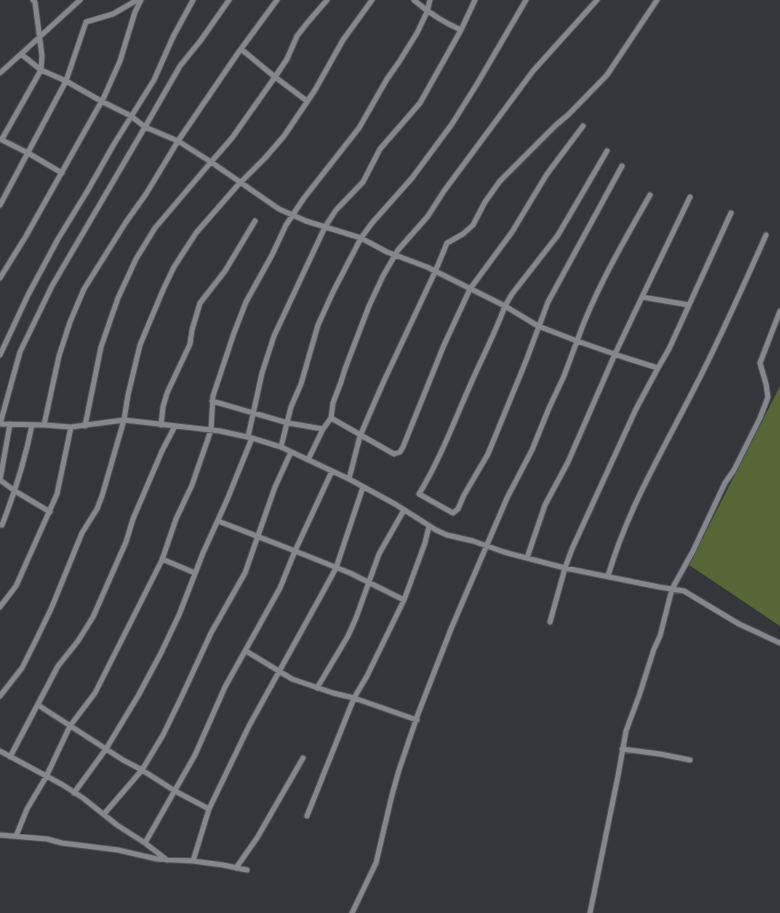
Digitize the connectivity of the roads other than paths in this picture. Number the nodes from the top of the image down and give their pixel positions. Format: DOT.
graph roads {
  1 [pos="33,0"];
  2 [pos="80,0"];
  3 [pos="137,0"];
  4 [pos="141,0"];
  5 [pos="194,0"];
  6 [pos="229,0"];
  7 [pos="277,0"];
  8 [pos="327,0"];
  9 [pos="372,0"];
  10 [pos="414,0"];
  11 [pos="430,0"];
  12 [pos="475,0"];
  13 [pos="526,0"];
  14 [pos="597,0"];
  15 [pos="657,0"];
  16 [pos="428,12"];
  17 [pos="461,30"];
  18 [pos="39,37"];
  19 [pos="240,49"];
  20 [pos="20,54"];
  21 [pos="41,70"];
  22 [pos="0,73"];
  23 [pos="275,77"];
  24 [pos="66,81"];
  25 [pos="101,101"];
  26 [pos="307,101"];
  27 [pos="131,116"];
  28 [pos="583,126"];
  29 [pos="145,127"];
  30 [pos="1,139"];
  31 [pos="178,141"];
  32 [pos="607,151"];
  33 [pos="28,153"];
  34 [pos="211,162"];
  35 [pos="622,166"];
  36 [pos="62,173"];
  37 [pos="240,183"];
  38 [pos="650,196"];
  39 [pos="690,197"];
  40 [pos="0,205"];
  41 [pos="731,212"];
  42 [pos="292,215"];
  43 [pos="255,221"];
  44 [pos="325,226"];
  45 [pos="766,235"];
  46 [pos="361,238"];
  47 [pos="396,256"];
  48 [pos="435,272"];
  49 [pos="0,278"];
  50 [pos="470,289"];
  51 [pos="642,297"];
  52 [pos="505,306"];
  53 [pos="689,306"];
  54 [pos="780,311"];
  55 [pos="538,326"];
  56 [pos="577,341"];
  57 [pos="614,354"];
  58 [pos="0,355"];
  59 [pos="658,368"];
  60 [pos="212,401"];
  61 [pos="254,412"];
  62 [pos="331,418"];
  63 [pos="124,420"];
  64 [pos="288,423"];
  65 [pos="0,424"];
  66 [pos="10,424"];
  67 [pos="161,424"];
  68 [pos="32,425"];
  69 [pos="44,425"];
  70 [pos="85,426"];
  71 [pos="175,426"];
  72 [pos="71,427"];
  73 [pos="323,429"];
  74 [pos="211,430"];
  75 [pos="360,436"];
  76 [pos="250,437"];
  77 [pos="281,447"];
  78 [pos="291,452"];
  79 [pos="308,460"];
  80 [pos="332,471"];
  81 [pos="349,479"];
  82 [pos="363,487"];
  83 [pos="15,491"];
  84 [pos="404,510"];
  85 [pos="50,512"];
  86 [pos="218,521"];
  87 [pos="2,525"];
  88 [pos="429,526"];
  89 [pos="257,537"];
  90 [pos="487,546"];
  91 [pos="295,550"];
  92 [pos="527,558"];
  93 [pos="162,559"];
  94 [pos="336,568"];
  95 [pos="565,568"];
  96 [pos="195,573"];
  97 [pos="608,576"];
  98 [pos="369,582"];
  99 [pos="672,589"];
  100 [pos="404,600"];
  101 [pos="0,607"];
  102 [pos="550,622"];
  103 [pos="780,643"];
  104 [pos="246,651"];
  105 [pos="279,671"];
  106 [pos="317,688"];
  107 [pos="0,696"];
  108 [pos="354,698"];
  109 [pos="38,705"];
  110 [pos="417,720"];
  111 [pos="70,726"];
  112 [pos="106,749"];
  113 [pos="622,749"];
  114 [pos="0,751"];
  115 [pos="10,757"];
  116 [pos="303,758"];
  117 [pos="690,760"];
  118 [pos="142,770"];
  119 [pos="46,777"];
  120 [pos="175,791"];
  121 [pos="74,793"];
  122 [pos="209,809"];
  123 [pos="104,814"];
  124 [pos="307,816"];
  125 [pos="0,835"];
  126 [pos="16,836"];
  127 [pos="145,843"];
  128 [pos="168,861"];
  129 [pos="193,861"];
  130 [pos="236,868"];
  131 [pos="247,870"];
  132 [pos="352,913"];
  133 [pos="590,913"];
  1 -- 18 [label="street"];
  2 -- 18 [label="street"];
  3 -- 24 [label="street"];
  4 -- 25 [label="street"];
  5 -- 27 [label="street"];
  6 -- 29 [label="street"];
  7 -- 19 [label="street"];
  8 -- 23 [label="street"];
  9 -- 26 [label="street"];
  10 -- 16 [label="street"];
  11 -- 16 [label="street"];
  12 -- 17 [label="street"];
  13 -- 46 [label="street"];
  14 -- 47 [label="street"];
  15 -- 48 [label="street"];
  16 -- 17 [label="street"];
  16 -- 42 [label="street"];
  17 -- 44 [label="street"];
  18 -- 20 [label="street"];
  18 -- 21 [label="street"];
  19 -- 23 [label="street"];
  19 -- 31 [label="street"];
  20 -- 21 [label="street"];
  20 -- 22 [label="street"];
  21 -- 24 [label="street"];
  21 -- 30 [label="street"];
  23 -- 26 [label="street"];
  23 -- 34 [label="street"];
  24 -- 25 [label="street"];
  24 -- 33 [label="street"];
  25 -- 27 [label="street"];
  25 -- 36 [label="street"];
  26 -- 37 [label="street"];
  27 -- 29 [label="street"];
  27 -- 58 [label="street"];
  28 -- 50 [label="street"];
  29 -- 31 [label="street"];
  29 -- 65 [label="street"];
  30 -- 33 [label="street"];
  31 -- 34 [label="street"];
  31 -- 69 [label="street"];
  32 -- 52 [label="street"];
  33 -- 36 [label="street"];
  33 -- 40 [label="street"];
  34 -- 37 [label="street"];
  34 -- 70 [label="street"];
  35 -- 55 [label="street"];
  36 -- 49 [label="street"];
  37 -- 42 [label="street"];
  37 -- 63 [label="street"];
  38 -- 56 [label="street"];
  39 -- 51 [label="street"];
  41 -- 53 [label="street"];
  42 -- 44 [label="street"];
  42 -- 60 [label="street"];
  43 -- 67 [label="street"];
  44 -- 46 [label="street"];
  44 -- 61 [label="street"];
  45 -- 97 [label="street"];
  46 -- 47 [label="street"];
  46 -- 64 [label="street"];
  47 -- 48 [label="street"];
  47 -- 62 [label="street"];
  48 -- 50 [label="street"];
  48 -- 75 [label="street"];
  50 -- 52 [label="street"];
  50 -- 75 [label="street"];
  51 -- 53 [label="street"];
  51 -- 57 [label="street"];
  52 -- 55 [label="street"];
  52 -- 55 [label="street"];
  53 -- 59 [label="street"];
  54 -- 99 [label="street"];
  55 -- 56 [label="street"];
  56 -- 57 [label="street"];
  56 -- 90 [label="street"];
  57 -- 59 [label="street"];
  57 -- 92 [label="street"];
  59 -- 95 [label="street"];
  60 -- 61 [label="street"];
  60 -- 74 [label="street"];
  61 -- 64 [label="street"];
  61 -- 76 [label="street"];
  62 -- 73 [label="street"];
  62 -- 75 [label="street"];
  63 -- 67 [label="street"];
  63 -- 70 [label="street"];
  63 -- 107 [label="street"];
  64 -- 73 [label="street"];
  64 -- 77 [label="street"];
  65 -- 66 [label="street"];
  66 -- 68 [label="street"];
  66 -- 83 [label="street"];
  67 -- 71 [label="street"];
  68 -- 69 [label="street"];
  68 -- 83 [label="street"];
  69 -- 72 [label="street"];
  70 -- 72 [label="street"];
  71 -- 74 [label="street"];
  71 -- 109 [label="street"];
  72 -- 85 [label="street"];
  73 -- 79 [label="street"];
  74 -- 76 [label="street"];
  74 -- 93 [label="street"];
  75 -- 81 [label="street"];
  76 -- 77 [label="street"];
  76 -- 86 [label="street"];
  77 -- 78 [label="street"];
  78 -- 79 [label="street"];
  78 -- 89 [label="street"];
  79 -- 80 [label="street"];
  80 -- 81 [label="street"];
  80 -- 91 [label="street"];
  81 -- 82 [label="street"];
  82 -- 84 [label="street"];
  82 -- 94 [label="street"];
  83 -- 85 [label="street"];
  83 -- 87 [label="street"];
  84 -- 88 [label="street"];
  84 -- 98 [label="street"];
  85 -- 101 [label="street"];
  86 -- 89 [label="street"];
  86 -- 96 [label="street"];
  88 -- 90 [label="street"];
  88 -- 100 [label="street"];
  89 -- 91 [label="street"];
  89 -- 118 [label="street"];
  90 -- 92 [label="street"];
  90 -- 110 [label="street"];
  91 -- 94 [label="street"];
  91 -- 104 [label="street"];
  92 -- 95 [label="street"];
  93 -- 96 [label="street"];
  93 -- 111 [label="street"];
  94 -- 98 [label="street"];
  94 -- 105 [label="street"];
  95 -- 97 [label="street"];
  95 -- 102 [label="street"];
  96 -- 112 [label="street"];
  97 -- 99 [label="street"];
  98 -- 100 [label="street"];
  98 -- 106 [label="street"];
  99 -- 103 [label="street"];
  99 -- 113 [label="street"];
  100 -- 108 [label="street"];
  104 -- 105 [label="street"];
  104 -- 120 [label="street"];
  105 -- 106 [label="street"];
  105 -- 122 [label="street"];
  106 -- 108 [label="street"];
  108 -- 110 [label="street"];
  108 -- 124 [label="street"];
  109 -- 111 [label="street"];
  109 -- 115 [label="street"];
  110 -- 132 [label="street"];
  111 -- 112 [label="street"];
  111 -- 119 [label="street"];
  112 -- 118 [label="street"];
  112 -- 121 [label="street"];
  113 -- 117 [label="street"];
  113 -- 133 [label="street"];
  114 -- 115 [label="street"];
  115 -- 119 [label="street"];
  116 -- 130 [label="street"];
  118 -- 120 [label="street"];
  118 -- 123 [label="street"];
  119 -- 121 [label="street"];
  119 -- 126 [label="street"];
  120 -- 122 [label="street"];
  120 -- 127 [label="street"];
  121 -- 123 [label="street"];
  122 -- 129 [label="street"];
  123 -- 127 [label="street"];
  125 -- 126 [label="street"];
  126 -- 128 [label="street"];
  127 -- 128 [label="street"];
  128 -- 129 [label="street"];
  129 -- 130 [label="street"];
  130 -- 131 [label="street"];
}
